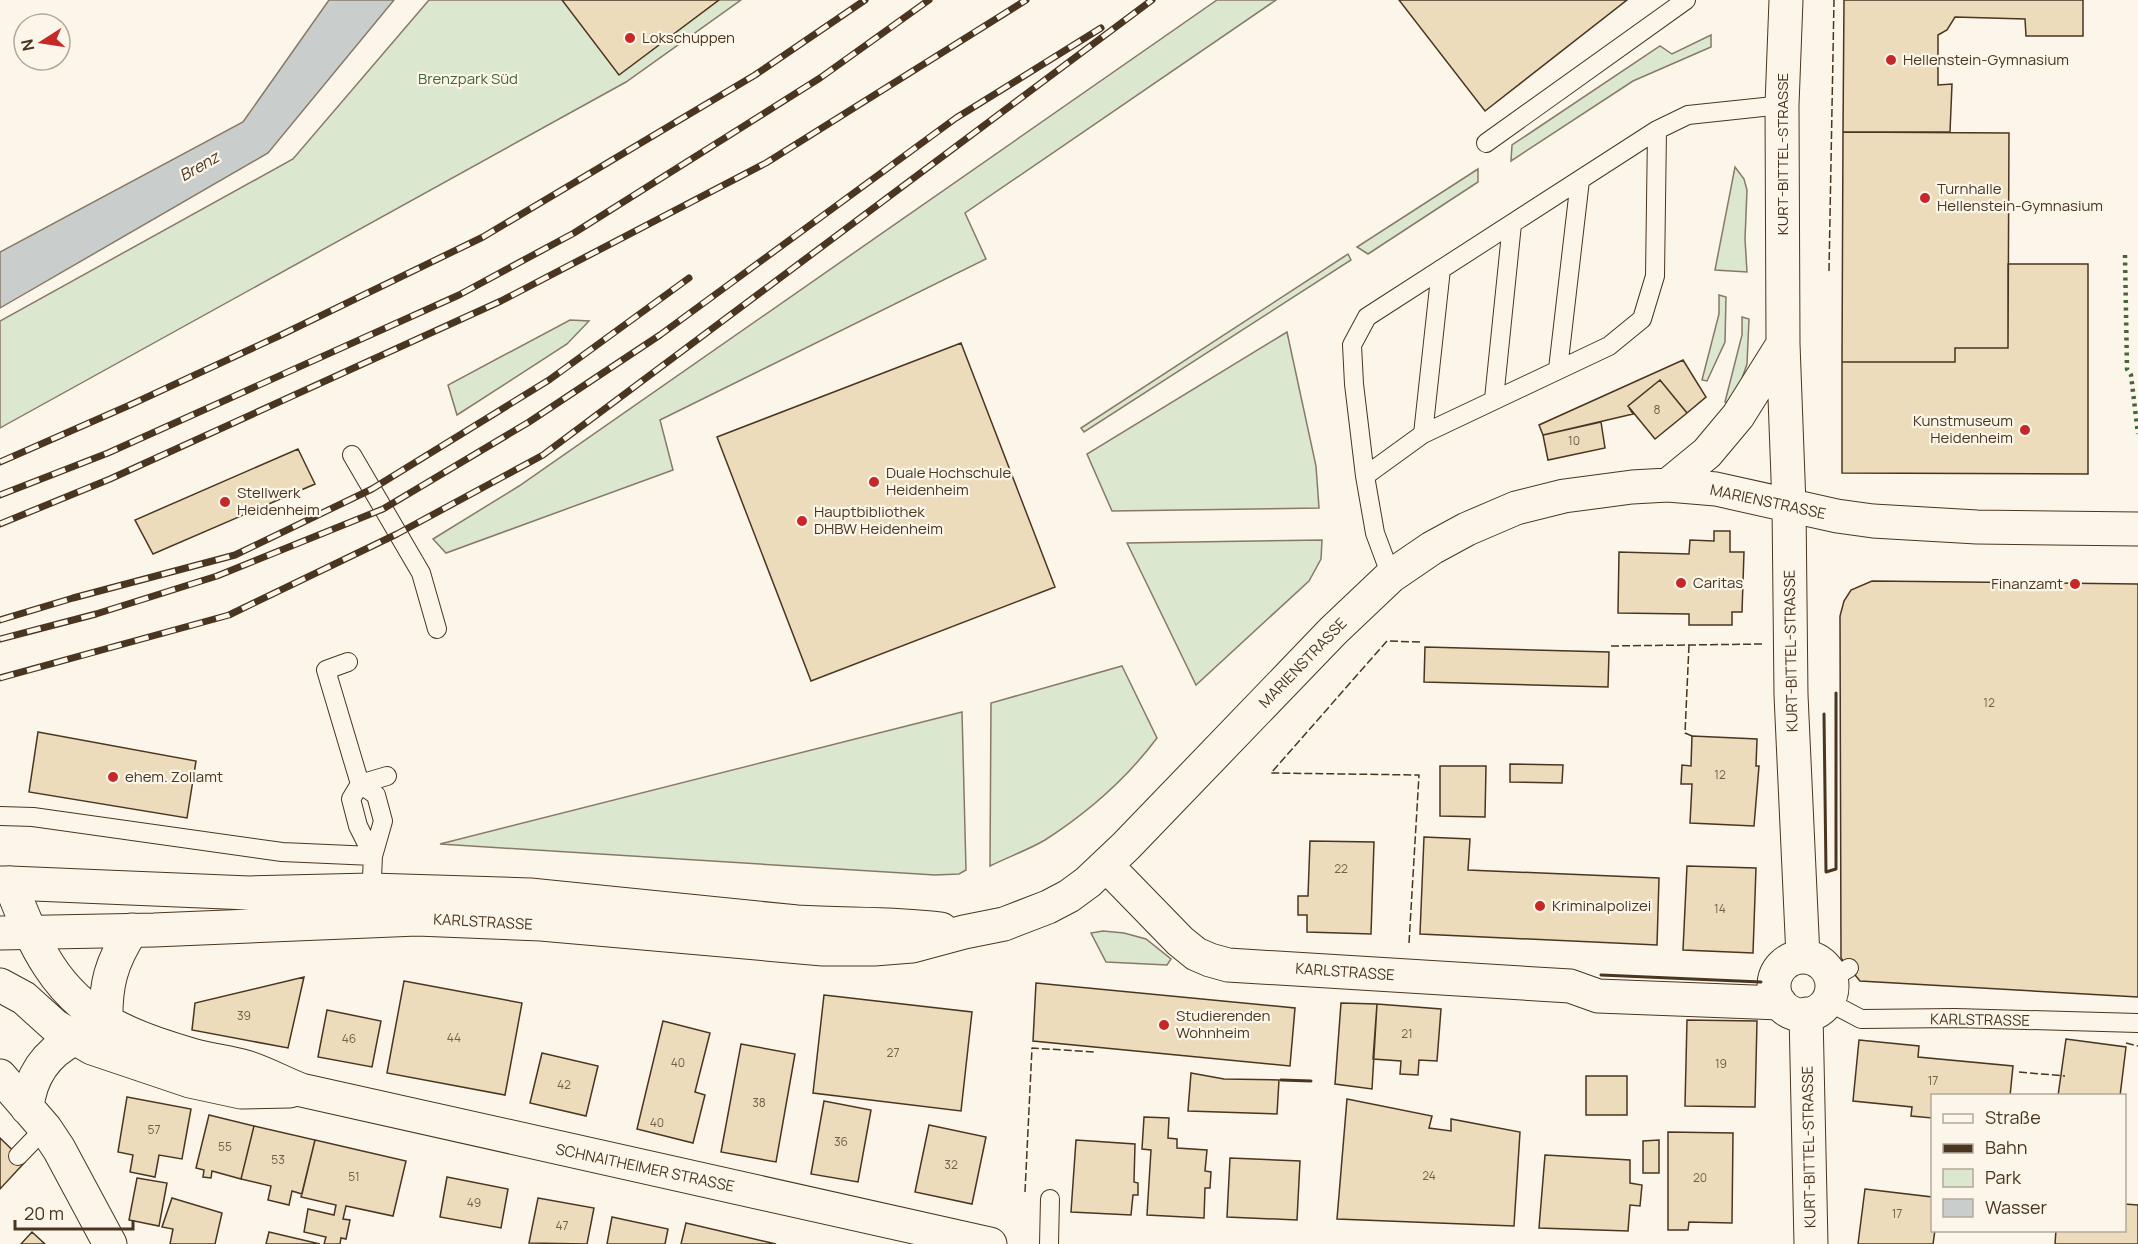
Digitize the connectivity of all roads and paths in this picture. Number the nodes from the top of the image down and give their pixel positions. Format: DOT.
graph roads {
  1 [pos="1686,0"];
  2 [pos="1786,0"];
  3 [pos="1782,105"];
  4 [pos="1657,130"];
  5 [pos="1486,143"];
  6 [pos="1580,180"];
  7 [pos="1512,224"];
  8 [pos="1441,268"];
  9 [pos="1783,344"];
  10 [pos="1558,369"];
  11 [pos="1494,399"];
  12 [pos="1423,434"];
  13 [pos="352,455"];
  14 [pos="1365,476"];
  15 [pos="1668,485"];
  16 [pos="1789,506"];
  17 [pos="2138,529"];
  18 [pos="1392,576"];
  19 [pos="437,629"];
  20 [pos="348,662"];
  21 [pos="387,776"];
  22 [pos="360,784"];
  23 [pos="0,816"];
  24 [pos="373,856"];
  25 [pos="1106,866"];
  26 [pos="5,883"];
  27 [pos="370,905"];
  28 [pos="132,930"];
  29 [pos="15,933"];
  30 [pos="1803,957"];
  31 [pos="0,985"];
  32 [pos="1819,993"];
  33 [pos="106,1023"];
  34 [pos="2138,1023"];
  35 [pos="74,1039"];
  36 [pos="0,1076"];
  37 [pos="301,1090"];
  38 [pos="36,1118"];
  39 [pos="18,1156"];
  40 [pos="1050,1199"];
  41 [pos="110,1244"];
  42 [pos="990,1244"];
  43 [pos="1049,1244"];
  44 [pos="1811,1244"];
  1 -- 5 [label="lane"];
  2 -- 3 [label="street, KURT-BITTEL-STRASSE"];
  3 -- 4 [label="lane"];
  3 -- 9 [label="street, KURT-BITTEL-STRASSE"];
  4 -- 6 [label="lane"];
  4 -- 10 [label="lane"];
  6 -- 7 [label="lane"];
  6 -- 10 [label="lane"];
  7 -- 8 [label="lane"];
  7 -- 11 [label="lane"];
  8 -- 12 [label="lane"];
  8 -- 14 [label="lane"];
  9 -- 15 [label="street"];
  9 -- 16 [label="street, KURT-BITTEL-STRASSE"];
  10 -- 11 [label="lane"];
  11 -- 12 [label="lane"];
  12 -- 14 [label="lane"];
  13 -- 19 [label="lane"];
  14 -- 18 [label="lane"];
  15 -- 16 [label="street, MARIENSTRASSE"];
  15 -- 18 [label="street, MARIENSTRASSE"];
  16 -- 17 [label="street, MARIENSTRASSE"];
  16 -- 30 [label="street, KURT-BITTEL-STRASSE"];
  18 -- 25 [label="street, MARIENSTRASSE"];
  20 -- 22 [label="lane"];
  21 -- 22 [label="lane"];
  22 -- 24 [label="lane"];
  22 -- 24 [label="lane"];
  23 -- 24 [label="lane"];
  24 -- 27 [label="lane"];
  25 -- 27 [label="street, KARLSTRASSE"];
  25 -- 32 [label="street, KARLSTRASSE"];
  26 -- 27 [label="street, KARLSTRASSE"];
  26 -- 29 [label="street, SCHNAITHEIMER STRASSE"];
  27 -- 28 [label="street, KARLSTRASSE"];
  28 -- 29 [label="street, KARLSTRASSE"];
  28 -- 33 [label="street"];
  29 -- 33 [label="street, SCHNAITHEIMER STRASSE"];
  30 -- 32 [label="street"];
  30 -- 32 [label="street, KURT-BITTEL-STRASSE"];
  31 -- 35 [label="street, SCHNAITHEIMER STRASSE"];
  32 -- 34 [label="lane, KARLSTRASSE"];
  32 -- 44 [label="street, KURT-BITTEL-STRASSE"];
  33 -- 37 [label="street, SCHNAITHEIMER STRASSE"];
  35 -- 37 [label="street, SCHNAITHEIMER STRASSE"];
  35 -- 38 [label="street"];
  36 -- 38 [label="street"];
  37 -- 42 [label="street, SCHNAITHEIMER STRASSE"];
  38 -- 39 [label="lane"];
  38 -- 41 [label="street"];
  40 -- 43 [label="lane"];
}
